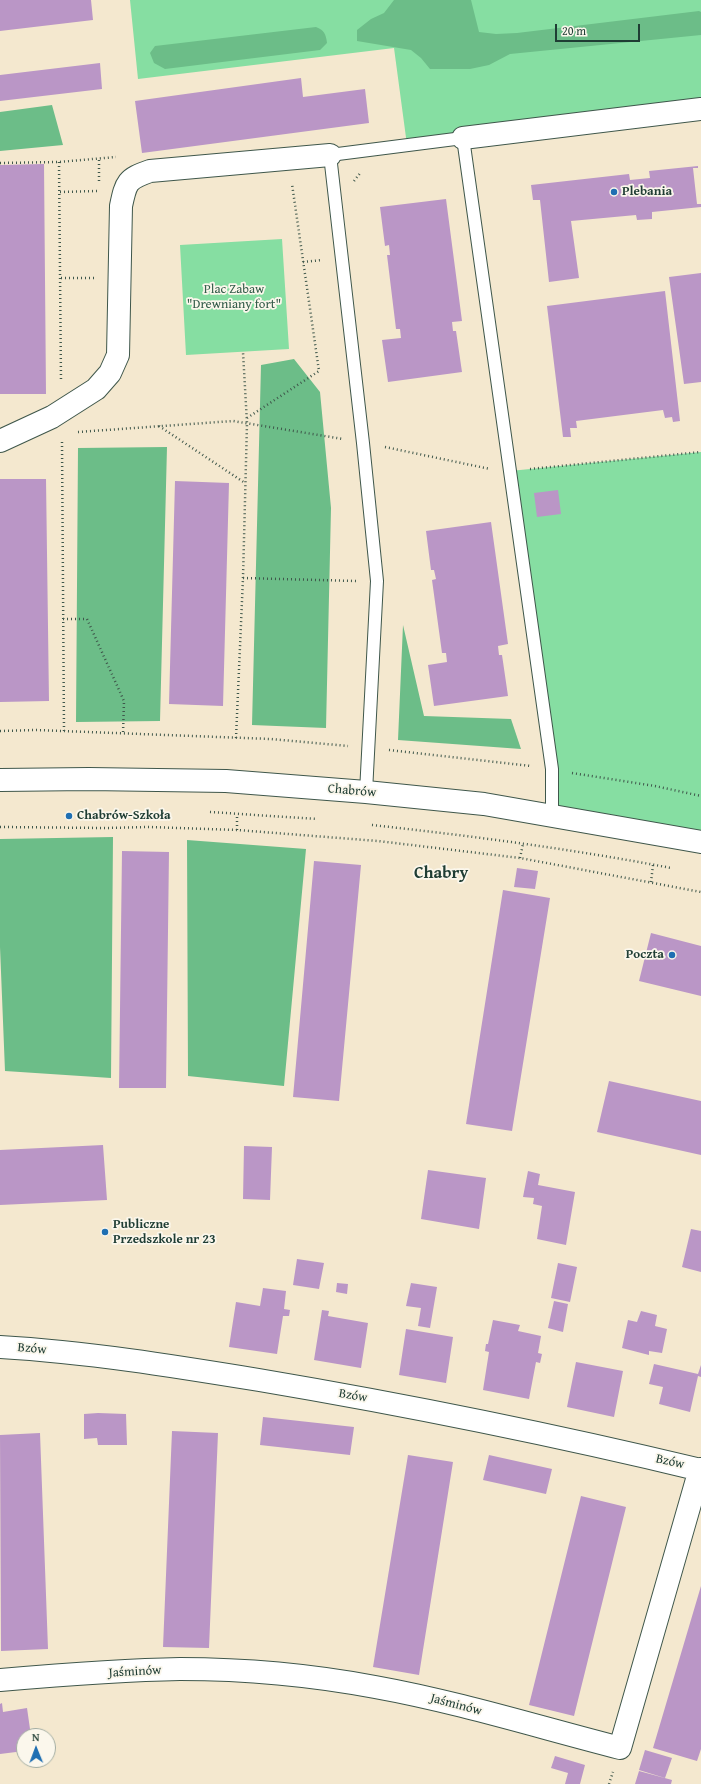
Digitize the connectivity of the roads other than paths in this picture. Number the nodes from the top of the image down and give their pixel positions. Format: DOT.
graph roads {
  1 [pos="701,109"];
  2 [pos="463,138"];
  3 [pos="330,155"];
  4 [pos="0,441"];
  5 [pos="0,780"];
  6 [pos="366,792"];
  7 [pos="552,816"];
  8 [pos="701,842"];
  9 [pos="0,1347"];
  10 [pos="701,1470"];
  11 [pos="0,1680"];
  1 -- 2 [label="street"];
  2 -- 3 [label="lane"];
  2 -- 7 [label="lane"];
  3 -- 4 [label="street"];
  3 -- 6 [label="lane"];
  5 -- 6 [label="street, Chabrów"];
  6 -- 7 [label="street, Chabrów"];
  7 -- 8 [label="street, Chabrów"];
  9 -- 10 [label="street, Bzów"];
  10 -- 11 [label="street, Jaśminów"];
}
